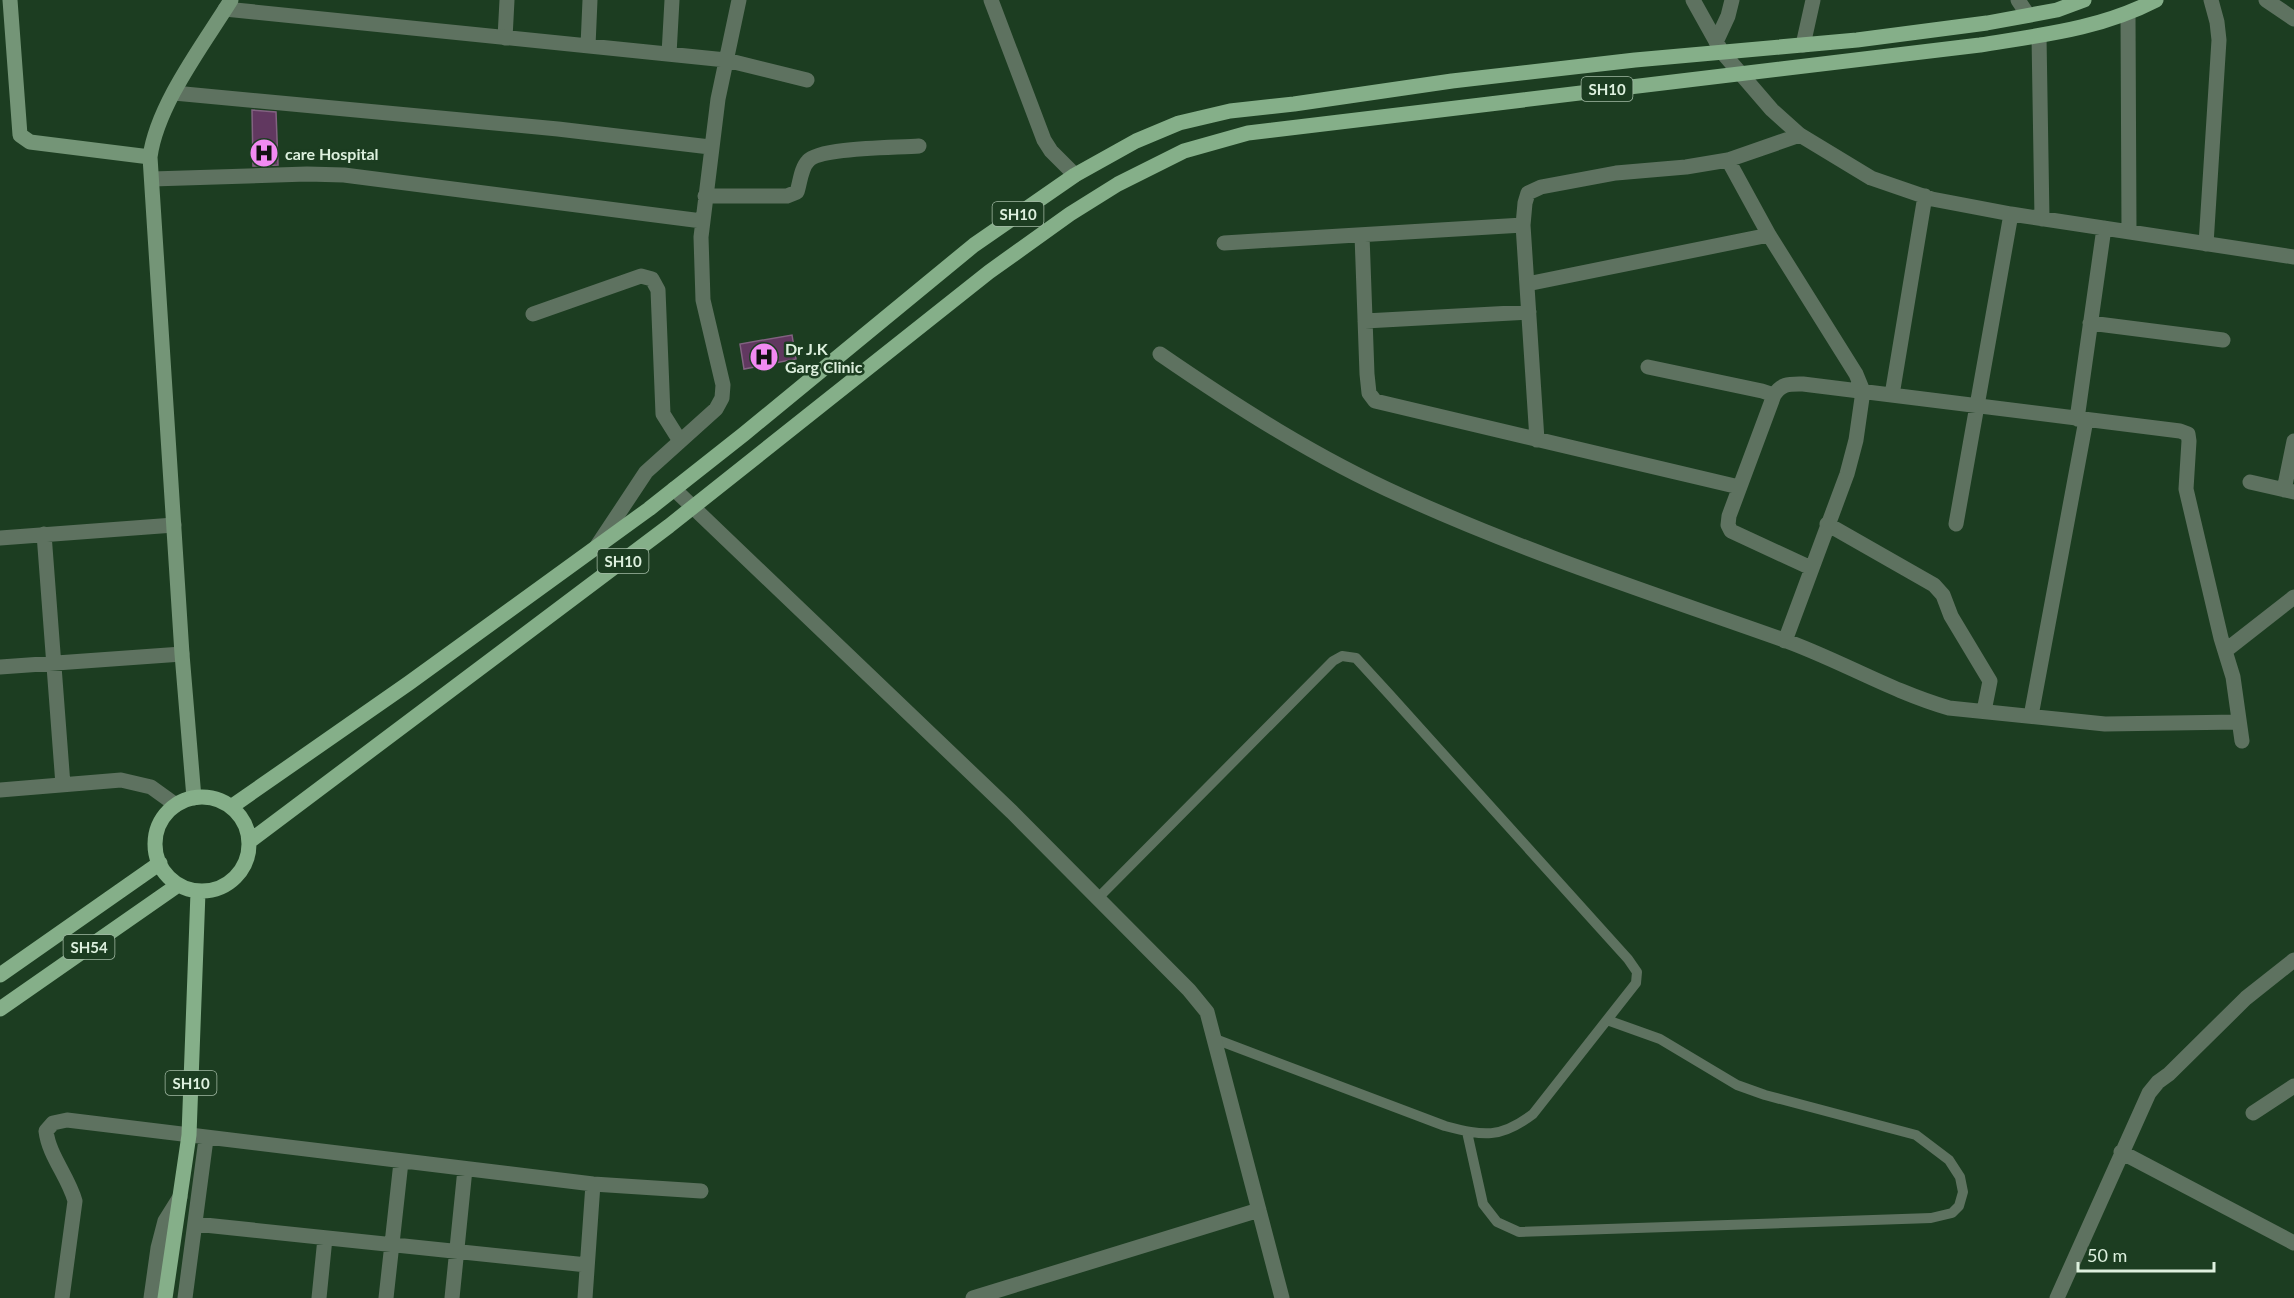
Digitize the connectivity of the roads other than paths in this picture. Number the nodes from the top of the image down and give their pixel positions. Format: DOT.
graph roads {
  1 [pos="10,0"];
  2 [pos="507,0"];
  3 [pos="590,0"];
  4 [pos="672,0"];
  5 [pos="739,0"];
  6 [pos="1693,0"];
  7 [pos="1732,0"];
  8 [pos="1813,0"];
  9 [pos="2018,0"];
  10 [pos="2084,0"];
  11 [pos="2156,0"];
  12 [pos="2211,0"];
  13 [pos="2266,0"];
  14 [pos="996,1"];
  15 [pos="228,5"];
  16 [pos="2127,14"];
  17 [pos="2028,15"];
  18 [pos="2294,19"];
  19 [pos="2039,36"];
  20 [pos="505,38"];
  21 [pos="1803,45"];
  22 [pos="588,46"];
  23 [pos="1719,47"];
  24 [pos="669,54"];
  25 [pos="726,60"];
  26 [pos="1739,73"];
  27 [pos="807,80"];
  28 [pos="174,93"];
  29 [pos="1800,135"];
  30 [pos="919,146"];
  31 [pos="710,147"];
  32 [pos="150,157"];
  33 [pos="1728,160"];
  34 [pos="1075,175"];
  35 [pos="152,179"];
  36 [pos="705,196"];
  37 [pos="1925,196"];
  38 [pos="2011,214"];
  39 [pos="2042,219"];
  40 [pos="702,221"];
  41 [pos="1523,225"];
  42 [pos="2104,228"];
  43 [pos="2129,232"];
  44 [pos="1362,235"];
  45 [pos="1769,235"];
  46 [pos="1224,243"];
  47 [pos="2206,244"];
  48 [pos="2294,257"];
  49 [pos="1527,284"];
  50 [pos="1529,312"];
  51 [pos="533,314"];
  52 [pos="1365,321"];
  53 [pos="2090,322"];
  54 [pos="2223,340"];
  55 [pos="1160,354"];
  56 [pos="1648,367"];
  57 [pos="1863,391"];
  58 [pos="1892,395"];
  59 [pos="1774,396"];
  60 [pos="1976,406"];
  61 [pos="2081,420"];
  62 [pos="1537,440"];
  63 [pos="680,441"];
  64 [pos="2294,441"];
  65 [pos="2250,482"];
  66 [pos="1739,487"];
  67 [pos="674,489"];
  68 [pos="2289,491"];
  69 [pos="692,508"];
  70 [pos="1827,524"];
  71 [pos="1956,524"];
  72 [pos="174,525"];
  73 [pos="44,534"];
  74 [pos="0,538"];
  75 [pos="597,546"];
  76 [pos="1811,568"];
  77 [pos="2294,597"];
  78 [pos="1785,640"];
  79 [pos="2225,651"];
  80 [pos="182,654"];
  81 [pos="54,663"];
  82 [pos="0,667"];
  83 [pos="1984,711"];
  84 [pos="2031,716"];
  85 [pos="2239,722"];
  86 [pos="2242,741"];
  87 [pos="63,785"];
  88 [pos="0,790"];
  89 [pos="194,798"];
  90 [pos="176,805"];
  91 [pos="231,807"];
  92 [pos="250,841"];
  93 [pos="160,863"];
  94 [pos="178,885"];
  95 [pos="198,892"];
  96 [pos="1098,898"];
  97 [pos="2294,960"];
  98 [pos="0,975"];
  99 [pos="0,1009"];
  100 [pos="1607,1020"];
  101 [pos="1215,1039"];
  102 [pos="2294,1086"];
  103 [pos="2253,1113"];
  104 [pos="1467,1132"];
  105 [pos="189,1135"];
  106 [pos="206,1138"];
  107 [pos="2121,1152"];
  108 [pos="401,1162"];
  109 [pos="465,1169"];
  110 [pos="593,1184"];
  111 [pos="701,1191"];
  112 [pos="180,1197"];
  113 [pos="1259,1210"];
  114 [pos="195,1224"];
  115 [pos="325,1238"];
  116 [pos="2294,1243"];
  117 [pos="392,1245"];
  118 [pos="457,1252"];
  119 [pos="587,1265"];
  120 [pos="62,1298"];
  121 [pos="151,1298"];
  122 [pos="165,1298"];
  123 [pos="185,1298"];
  124 [pos="319,1298"];
  125 [pos="386,1298"];
  126 [pos="452,1298"];
  127 [pos="585,1298"];
  128 [pos="973,1298"];
  129 [pos="1282,1298"];
  130 [pos="2056,1298"];
  1 -- 32 [label="main road"];
  2 -- 20 [label="street"];
  3 -- 22 [label="street"];
  4 -- 24 [label="street"];
  5 -- 25 [label="street"];
  6 -- 23 [label="street"];
  7 -- 23 [label="street"];
  8 -- 21 [label="street"];
  9 -- 17 [label="street"];
  10 -- 17 [label="main road, SH10"];
  11 -- 16 [label="main road, SH10"];
  12 -- 47 [label="street"];
  13 -- 18 [label="street"];
  14 -- 34 [label="street"];
  15 -- 20 [label="street"];
  15 -- 28 [label="main road"];
  16 -- 19 [label="main road, SH10"];
  16 -- 43 [label="street"];
  17 -- 21 [label="main road, SH10"];
  19 -- 26 [label="main road, SH10"];
  19 -- 39 [label="street"];
  20 -- 22 [label="street"];
  21 -- 23 [label="main road, SH10"];
  22 -- 24 [label="street"];
  23 -- 26 [label="street"];
  23 -- 34 [label="main road, SH10"];
  24 -- 25 [label="street"];
  25 -- 27 [label="street"];
  25 -- 31 [label="street"];
  26 -- 29 [label="street"];
  26 -- 69 [label="main road, SH10"];
  28 -- 31 [label="street"];
  28 -- 32 [label="main road"];
  29 -- 33 [label="street"];
  29 -- 37 [label="street"];
  30 -- 36 [label="street"];
  31 -- 36 [label="street"];
  32 -- 35 [label="main road"];
  33 -- 41 [label="street"];
  33 -- 45 [label="street"];
  34 -- 67 [label="main road, SH10"];
  35 -- 40 [label="street"];
  35 -- 72 [label="main road"];
  36 -- 40 [label="street"];
  37 -- 38 [label="street"];
  37 -- 58 [label="street"];
  38 -- 39 [label="street"];
  38 -- 60 [label="street"];
  39 -- 42 [label="street"];
  40 -- 63 [label="street"];
  41 -- 44 [label="street"];
  41 -- 49 [label="street"];
  42 -- 43 [label="street"];
  42 -- 53 [label="street"];
  43 -- 47 [label="street"];
  44 -- 46 [label="street"];
  44 -- 52 [label="street"];
  45 -- 49 [label="street"];
  45 -- 57 [label="street"];
  47 -- 48 [label="street"];
  49 -- 50 [label="street"];
  50 -- 52 [label="street"];
  50 -- 62 [label="street"];
  51 -- 63 [label="street"];
  52 -- 62 [label="street"];
  53 -- 54 [label="street"];
  53 -- 61 [label="street"];
  55 -- 78 [label="street"];
  56 -- 59 [label="street"];
  57 -- 58 [label="street"];
  57 -- 59 [label="street"];
  57 -- 70 [label="street"];
  58 -- 60 [label="street"];
  59 -- 66 [label="street"];
  60 -- 61 [label="street"];
  60 -- 71 [label="street"];
  61 -- 79 [label="street"];
  61 -- 84 [label="street"];
  62 -- 66 [label="street"];
  63 -- 75 [label="street"];
  64 -- 68 [label="street"];
  65 -- 68 [label="street"];
  66 -- 76 [label="street"];
  67 -- 69 [label="street"];
  67 -- 75 [label="main road, SH10"];
  69 -- 92 [label="main road, SH10"];
  69 -- 96 [label="street"];
  70 -- 76 [label="street"];
  70 -- 83 [label="street"];
  72 -- 73 [label="street"];
  72 -- 80 [label="main road"];
  73 -- 74 [label="street"];
  73 -- 81 [label="street"];
  75 -- 91 [label="main road, SH10"];
  76 -- 78 [label="street"];
  77 -- 79 [label="street"];
  78 -- 83 [label="street"];
  79 -- 85 [label="street"];
  80 -- 81 [label="street"];
  80 -- 89 [label="main road"];
  81 -- 82 [label="street"];
  81 -- 87 [label="street"];
  83 -- 84 [label="street"];
  84 -- 85 [label="street"];
  85 -- 86 [label="street"];
  87 -- 88 [label="street"];
  87 -- 90 [label="street"];
  89 -- 90 [label="main road"];
  89 -- 91 [label="main road"];
  90 -- 93 [label="main road"];
  91 -- 92 [label="main road"];
  92 -- 95 [label="main road"];
  93 -- 94 [label="main road"];
  93 -- 98 [label="main road, SH54"];
  94 -- 95 [label="main road"];
  94 -- 99 [label="main road, SH54"];
  95 -- 105 [label="main road, SH10"];
  96 -- 100 [label="lane"];
  96 -- 101 [label="street"];
  97 -- 107 [label="street"];
  100 -- 104 [label="lane"];
  100 -- 104 [label="lane"];
  101 -- 104 [label="lane"];
  101 -- 113 [label="street"];
  102 -- 103 [label="street"];
  105 -- 106 [label="street"];
  105 -- 112 [label="main road, SH10"];
  105 -- 120 [label="street"];
  106 -- 108 [label="street"];
  106 -- 114 [label="street"];
  107 -- 116 [label="street"];
  107 -- 130 [label="street"];
  108 -- 109 [label="street"];
  108 -- 117 [label="street"];
  109 -- 110 [label="street"];
  109 -- 118 [label="street"];
  110 -- 111 [label="street"];
  110 -- 119 [label="street"];
  112 -- 121 [label="street"];
  112 -- 122 [label="main road, SH10"];
  113 -- 128 [label="street"];
  113 -- 129 [label="street"];
  114 -- 115 [label="street"];
  114 -- 123 [label="street"];
  115 -- 117 [label="street"];
  115 -- 124 [label="street"];
  117 -- 118 [label="street"];
  117 -- 125 [label="street"];
  118 -- 119 [label="street"];
  118 -- 126 [label="street"];
  119 -- 127 [label="street"];
}
